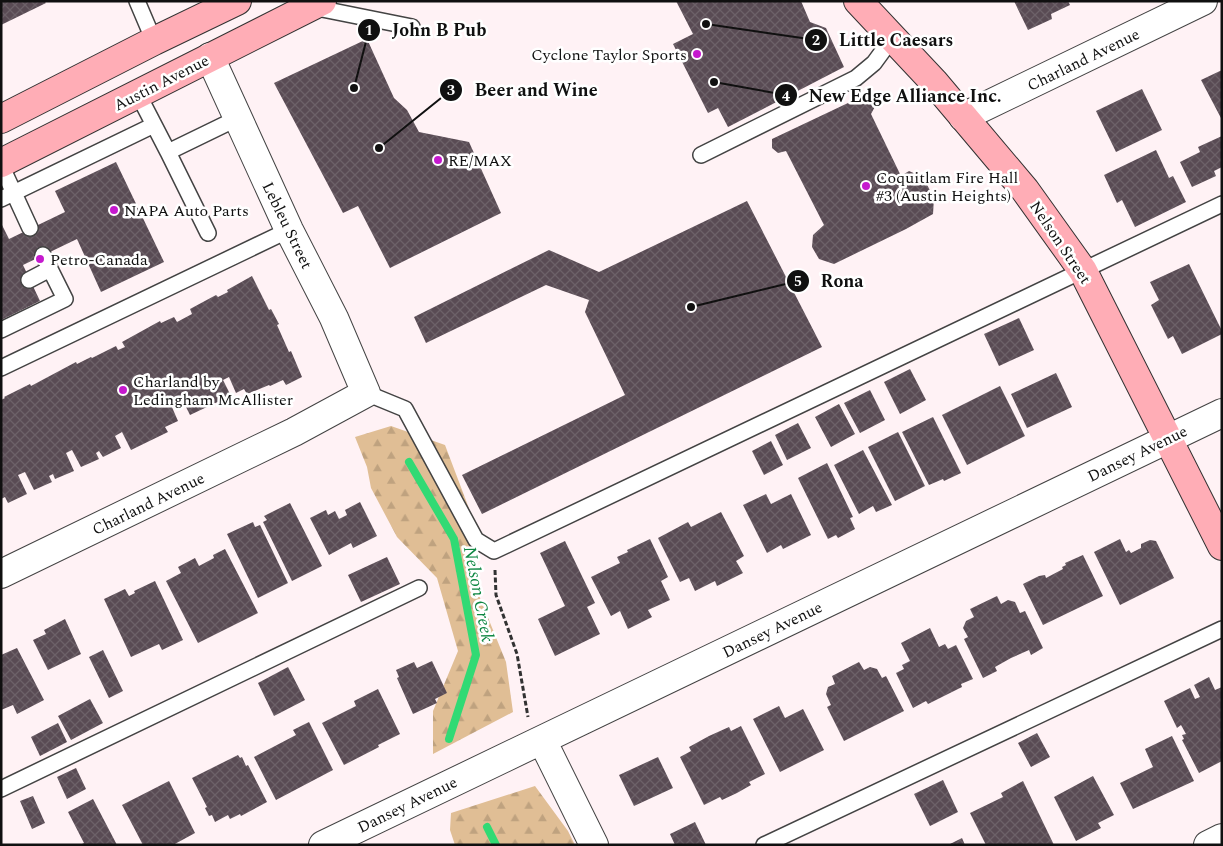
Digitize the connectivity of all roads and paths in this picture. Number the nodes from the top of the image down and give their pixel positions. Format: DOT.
graph roads {
  1 [pos="137,1"];
  2 [pos="858,1"];
  3 [pos="1203,1"];
  4 [pos="316,4"];
  5 [pos="226,7"];
  6 [pos="412,27"];
  7 [pos="893,37"];
  8 [pos="154,41"];
  9 [pos="210,57"];
  10 [pos="138,94"];
  11 [pos="963,117"];
  12 [pos="238,118"];
  13 [pos="1,119"];
  14 [pos="154,125"];
  15 [pos="168,152"];
  16 [pos="701,155"];
  17 [pos="1,164"];
  18 [pos="8,196"];
  19 [pos="1222,204"];
  20 [pos="30,228"];
  21 [pos="289,230"];
  22 [pos="208,233"];
  23 [pos="43,255"];
  24 [pos="50,269"];
  25 [pos="1083,271"];
  26 [pos="30,280"];
  27 [pos="1,330"];
  28 [pos="1,368"];
  29 [pos="366,393"];
  30 [pos="1222,413"];
  31 [pos="1168,438"];
  32 [pos="1222,546"];
  33 [pos="494,551"];
  34 [pos="1,574"];
  35 [pos="419,588"];
  36 [pos="1222,629"];
  37 [pos="536,730"];
  38 [pos="1,789"];
  39 [pos="1222,838"];
  40 [pos="323,845"];
  41 [pos="594,845"];
  42 [pos="764,845"];
  43 [pos="1208,845"];
  1 -- 8 [label="lane"];
  2 -- 7 [label="street, Nelson Street"];
  3 -- 11 [label="street, Charland Avenue"];
  4 -- 6 [label="lane"];
  4 -- 9 [label="street, Austin Avenue"];
  5 -- 8 [label="street"];
  5 -- 9 [label="street"];
  7 -- 11 [label="street, Nelson Street"];
  7 -- 16 [label="lane"];
  8 -- 13 [label="street"];
  9 -- 10 [label="street, Austin Avenue"];
  9 -- 12 [label="street, Lebleu Street"];
  10 -- 14 [label="lane"];
  10 -- 17 [label="street, Austin Avenue"];
  11 -- 25 [label="street, Nelson Street"];
  12 -- 15 [label="lane"];
  12 -- 21 [label="street, Lebleu Street"];
  14 -- 15 [label="lane"];
  14 -- 18 [label="lane"];
  15 -- 22 [label="lane"];
  17 -- 18 [label="lane"];
  18 -- 20 [label="lane"];
  19 -- 25 [label="lane"];
  21 -- 28 [label="lane"];
  21 -- 29 [label="street, Lebleu Street"];
  23 -- 24 [label="lane"];
  24 -- 26 [label="lane"];
  24 -- 27 [label="lane"];
  25 -- 31 [label="street, Nelson Street"];
  25 -- 33 [label="lane"];
  29 -- 33 [label="lane"];
  29 -- 34 [label="street, Charland Avenue"];
  30 -- 31 [label="street, Dansey Avenue"];
  31 -- 32 [label="street, Nelson Street"];
  31 -- 37 [label="street, Dansey Avenue"];
  33 -- 37 [label="path"];
  35 -- 38 [label="lane"];
  36 -- 42 [label="lane"];
  37 -- 40 [label="street, Dansey Avenue"];
  37 -- 41 [label="street"];
  39 -- 43 [label="street"];
}
